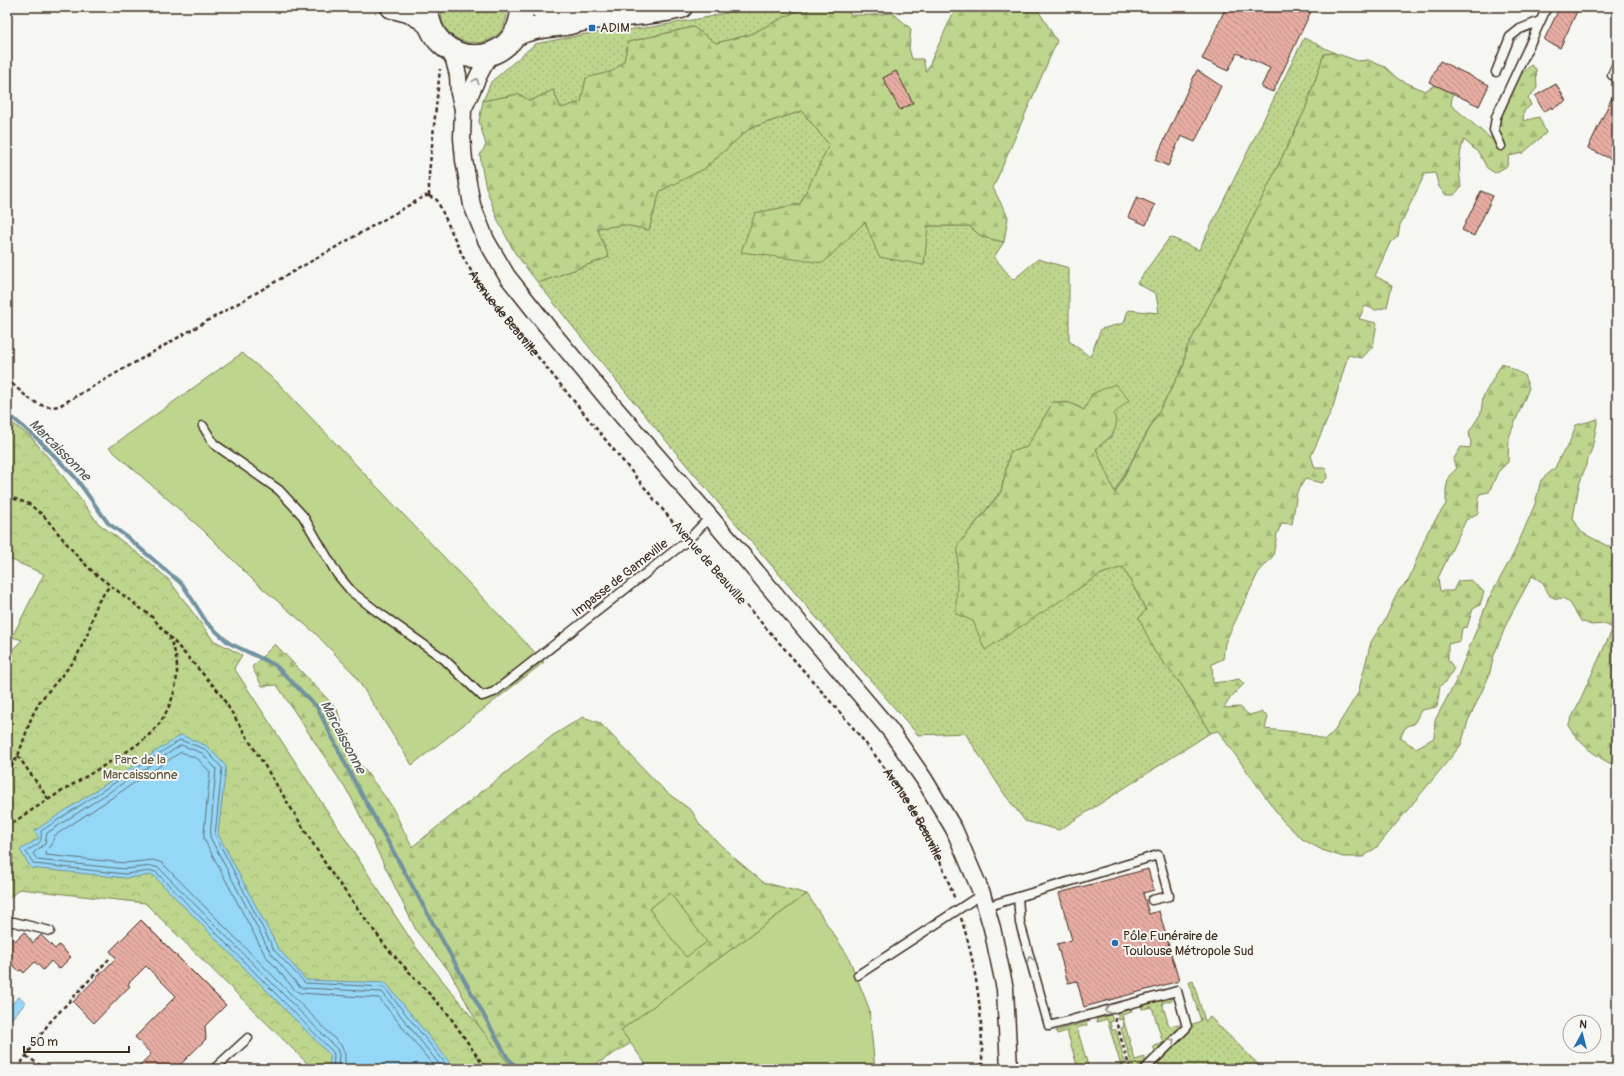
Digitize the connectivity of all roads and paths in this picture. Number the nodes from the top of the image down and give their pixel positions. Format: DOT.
graph roads {
  1 [pos="392,7"];
  2 [pos="522,7"];
  3 [pos="540,7"];
  4 [pos="681,7"];
  5 [pos="1547,7"];
  6 [pos="429,16"];
  7 [pos="591,18"];
  8 [pos="1540,21"];
  9 [pos="515,35"];
  10 [pos="449,50"];
  11 [pos="492,54"];
  12 [pos="1617,64"];
  13 [pos="440,70"];
  14 [pos="1496,72"];
  15 [pos="1612,75"];
  16 [pos="463,109"];
  17 [pos="1501,146"];
  18 [pos="429,196"];
  19 [pos="7,379"];
  20 [pos="203,426"];
  21 [pos="7,496"];
  22 [pos="710,517"];
  23 [pos="688,540"];
  24 [pos="110,585"];
  25 [pos="166,633"];
  26 [pos="18,756"];
  27 [pos="7,773"];
  28 [pos="49,800"];
  29 [pos="7,827"];
  30 [pos="1018,897"];
  31 [pos="1152,900"];
  32 [pos="984,901"];
  33 [pos="958,909"];
  34 [pos="7,922"];
  35 [pos="50,931"];
  36 [pos="109,959"];
  37 [pos="858,975"];
  38 [pos="1112,1008"];
  39 [pos="248,1038"];
  40 [pos="26,1056"];
  41 [pos="17,1069"];
  42 [pos="46,1069"];
  43 [pos="214,1069"];
  44 [pos="486,1069"];
  45 [pos="982,1069"];
  46 [pos="1009,1069"];
  47 [pos="1130,1069"];
  48 [pos="1145,1069"];
  1 -- 6 [label="main road"];
  2 -- 9 [label="main road"];
  3 -- 7 [label="main road"];
  4 -- 7 [label="main road"];
  5 -- 8 [label="lane"];
  6 -- 10 [label="main road"];
  7 -- 9 [label="main road"];
  8 -- 14 [label="lane"];
  8 -- 17 [label="lane"];
  9 -- 11 [label="main road"];
  10 -- 11 [label="main road"];
  10 -- 16 [label="street, Avenue de Beauville"];
  16 -- 11 [label="street, Avenue de Beauville, one-way"];
  12 -- 15 [label="lane"];
  13 -- 18 [label="path"];
  16 -- 22 [label="street, Avenue de Beauville"];
  18 -- 19 [label="path"];
  18 -- 23 [label="path, Avenue de Beauville"];
  20 -- 23 [label="lane, Impasse de Gameville"];
  21 -- 24 [label="path"];
  22 -- 23 [label="lane, Impasse de Gameville"];
  22 -- 32 [label="street, Avenue de Beauville"];
  23 -- 33 [label="path, Avenue de Beauville"];
  24 -- 25 [label="path"];
  24 -- 26 [label="path"];
  25 -- 28 [label="path"];
  25 -- 44 [label="path"];
  26 -- 27 [label="path"];
  26 -- 28 [label="path"];
  28 -- 29 [label="path"];
  30 -- 31 [label="lane"];
  30 -- 32 [label="lane"];
  38 -- 30 [label="lane, one-way"];
  32 -- 33 [label="lane"];
  32 -- 46 [label="street, Avenue de Beauville"];
  33 -- 37 [label="lane"];
  33 -- 45 [label="path, Avenue de Beauville"];
  34 -- 35 [label="lane"];
  36 -- 40 [label="path"];
  38 -- 47 [label="path"];
  48 -- 38 [label="lane, one-way"];
  39 -- 43 [label="lane"];
  40 -- 41 [label="path"];
  40 -- 42 [label="path"];
}
